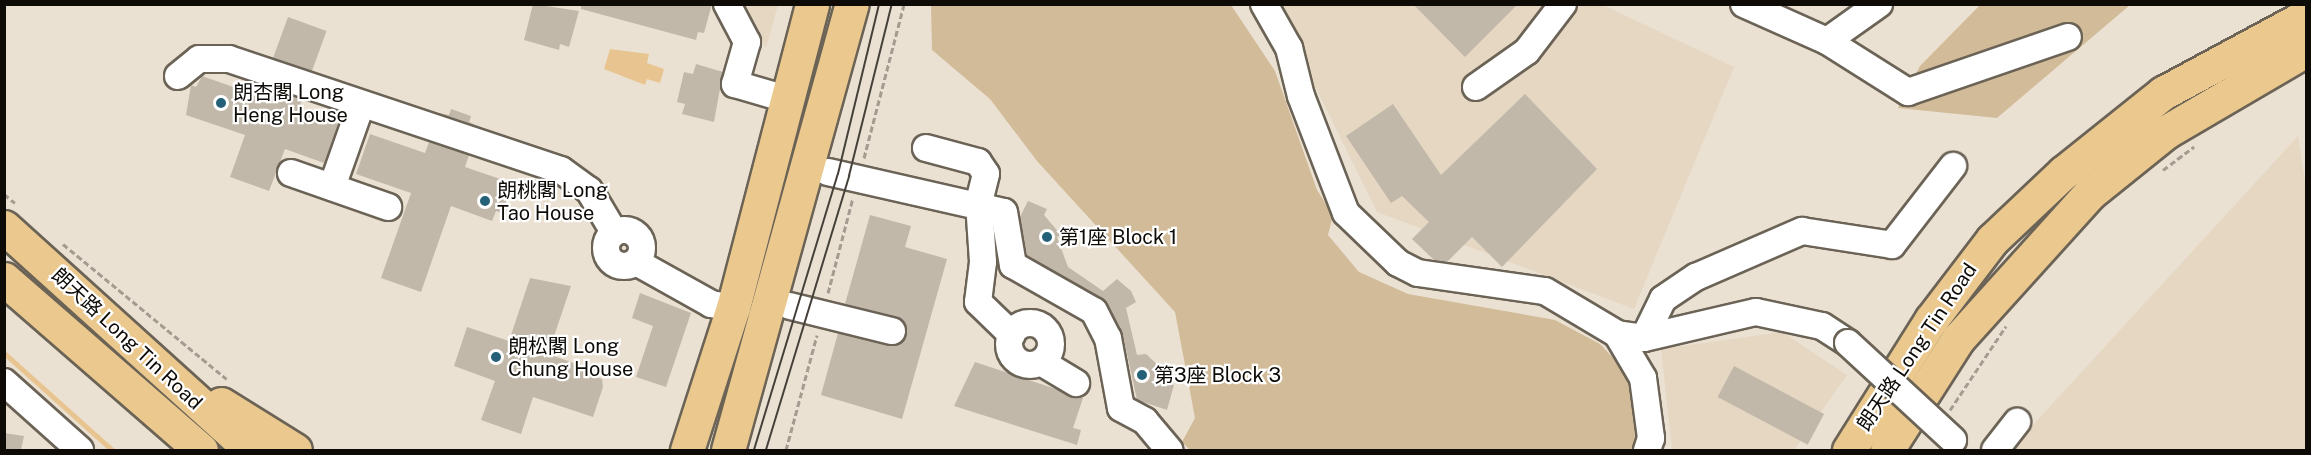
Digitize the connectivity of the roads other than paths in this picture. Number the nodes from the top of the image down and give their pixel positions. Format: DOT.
graph roads {
  1 [pos="727,4"];
  2 [pos="812,4"];
  3 [pos="852,4"];
  4 [pos="1264,4"];
  5 [pos="1563,4"];
  6 [pos="1744,4"];
  7 [pos="1878,4"];
  8 [pos="2307,16"];
  9 [pos="2068,37"];
  10 [pos="1827,41"];
  11 [pos="2307,50"];
  12 [pos="178,76"];
  13 [pos="1476,87"];
  14 [pos="790,100"];
  15 [pos="361,105"];
  16 [pos="821,128"];
  17 [pos="926,148"];
  18 [pos="1953,166"];
  19 [pos="828,172"];
  20 [pos="291,173"];
  21 [pos="332,187"];
  22 [pos="802,195"];
  23 [pos="979,203"];
  24 [pos="388,207"];
  25 [pos="14,218"];
  26 [pos="4,279"];
  27 [pos="733,308"];
  28 [pos="778,316"];
  29 [pos="892,331"];
  30 [pos="1617,334"];
  31 [pos="1644,338"];
  32 [pos="175,381"];
  33 [pos="4,382"];
  34 [pos="1076,383"];
  35 [pos="141,401"];
  36 [pos="2017,422"];
  37 [pos="1959,445"];
  38 [pos="80,450"];
  39 [pos="178,450"];
  40 [pos="201,450"];
  41 [pos="251,450"];
  42 [pos="295,450"];
  43 [pos="687,450"];
  44 [pos="728,450"];
  45 [pos="1169,450"];
  46 [pos="1647,450"];
  47 [pos="1849,450"];
  48 [pos="1887,450"];
  49 [pos="1995,450"];
  1 -- 14 [label="street"];
  2 -- 14 [label="main road"];
  3 -- 16 [label="main road"];
  4 -- 30 [label="street"];
  5 -- 13 [label="street"];
  6 -- 10 [label="street"];
  7 -- 10 [label="street"];
  8 -- 47 [label="main road, 朗天路 Long Tin Road"];
  9 -- 10 [label="street"];
  11 -- 48 [label="main road, 朗天路 Long Tin Road"];
  12 -- 15 [label="street"];
  14 -- 27 [label="main road"];
  15 -- 21 [label="street"];
  15 -- 27 [label="street"];
  16 -- 19 [label="street"];
  16 -- 22 [label="main road"];
  17 -- 23 [label="street"];
  18 -- 31 [label="street"];
  19 -- 22 [label="street"];
  19 -- 23 [label="street"];
  20 -- 21 [label="street"];
  21 -- 24 [label="street"];
  22 -- 28 [label="main road"];
  23 -- 34 [label="street"];
  23 -- 45 [label="street"];
  25 -- 32 [label="main road, 朗天路 Long Tin Road"];
  26 -- 35 [label="main road, 朗天路 Long Tin Road"];
  27 -- 43 [label="main road"];
  28 -- 29 [label="street"];
  28 -- 44 [label="main road"];
  30 -- 31 [label="street"];
  30 -- 46 [label="street"];
  31 -- 37 [label="street, bridge"];
  32 -- 41 [label="main road, 朗天路 Long Tin Road"];
  32 -- 42 [label="main road"];
  33 -- 38 [label="street"];
  35 -- 39 [label="main road"];
  35 -- 40 [label="main road, 朗天路 Long Tin Road"];
  36 -- 49 [label="street"];
}
